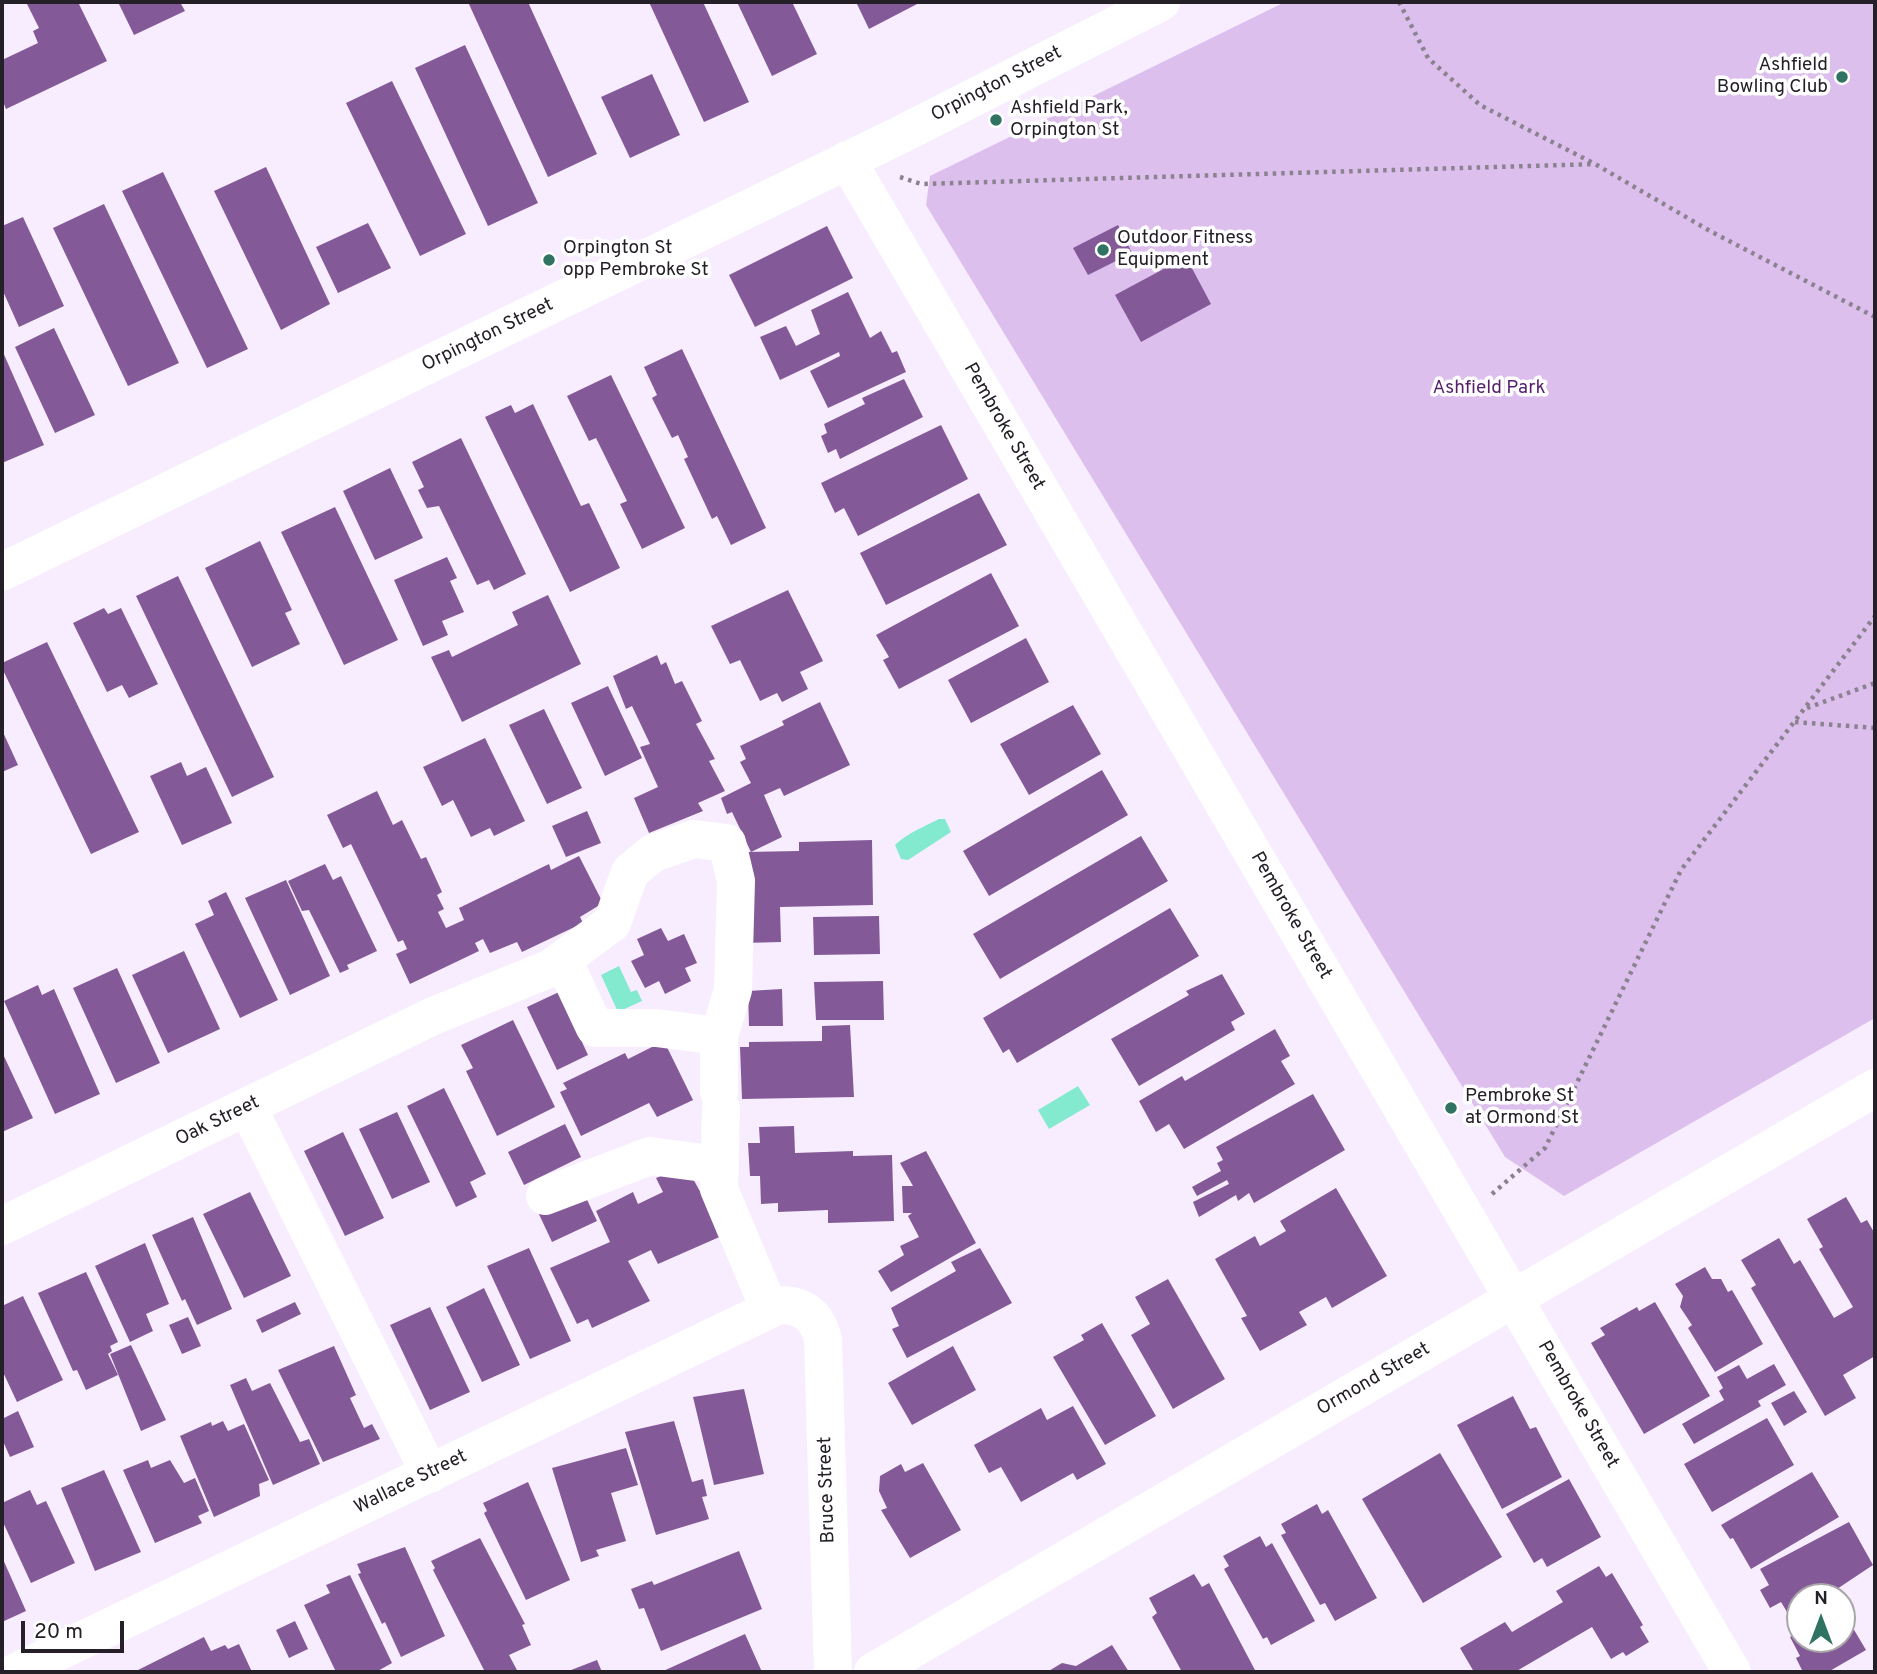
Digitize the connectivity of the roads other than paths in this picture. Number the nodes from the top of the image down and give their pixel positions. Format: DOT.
graph roads {
  1 [pos="1161,2"];
  2 [pos="847,160"];
  3 [pos="2,572"];
  4 [pos="563,960"];
  5 [pos="719,1035"];
  6 [pos="1875,1088"];
  7 [pos="248,1108"];
  8 [pos="719,1165"];
  9 [pos="545,1196"];
  10 [pos="2,1226"];
  11 [pos="1516,1298"];
  12 [pos="769,1308"];
  13 [pos="808,1312"];
  14 [pos="430,1474"];
  15 [pos="38,1667"];
  16 [pos="833,1672"];
  17 [pos="873,1672"];
  18 [pos="1732,1672"];
  1 -- 2 [label="street, Orpington Street"];
  2 -- 3 [label="street, Orpington Street"];
  2 -- 11 [label="street, Pembroke Street"];
  4 -- 5 [label="street"];
  4 -- 5 [label="street, Oak Street"];
  4 -- 7 [label="street, Oak Street"];
  5 -- 8 [label="street"];
  6 -- 11 [label="street, Ormond Street"];
  7 -- 10 [label="street, Oak Street"];
  7 -- 14 [label="street"];
  8 -- 9 [label="street"];
  8 -- 12 [label="street"];
  11 -- 17 [label="street, Ormond Street"];
  11 -- 18 [label="street, Pembroke Street"];
  12 -- 13 [label="street, Wallace Street"];
  12 -- 14 [label="street, Wallace Street"];
  13 -- 16 [label="street, Bruce Street"];
  14 -- 15 [label="street, Wallace Street"];
}
